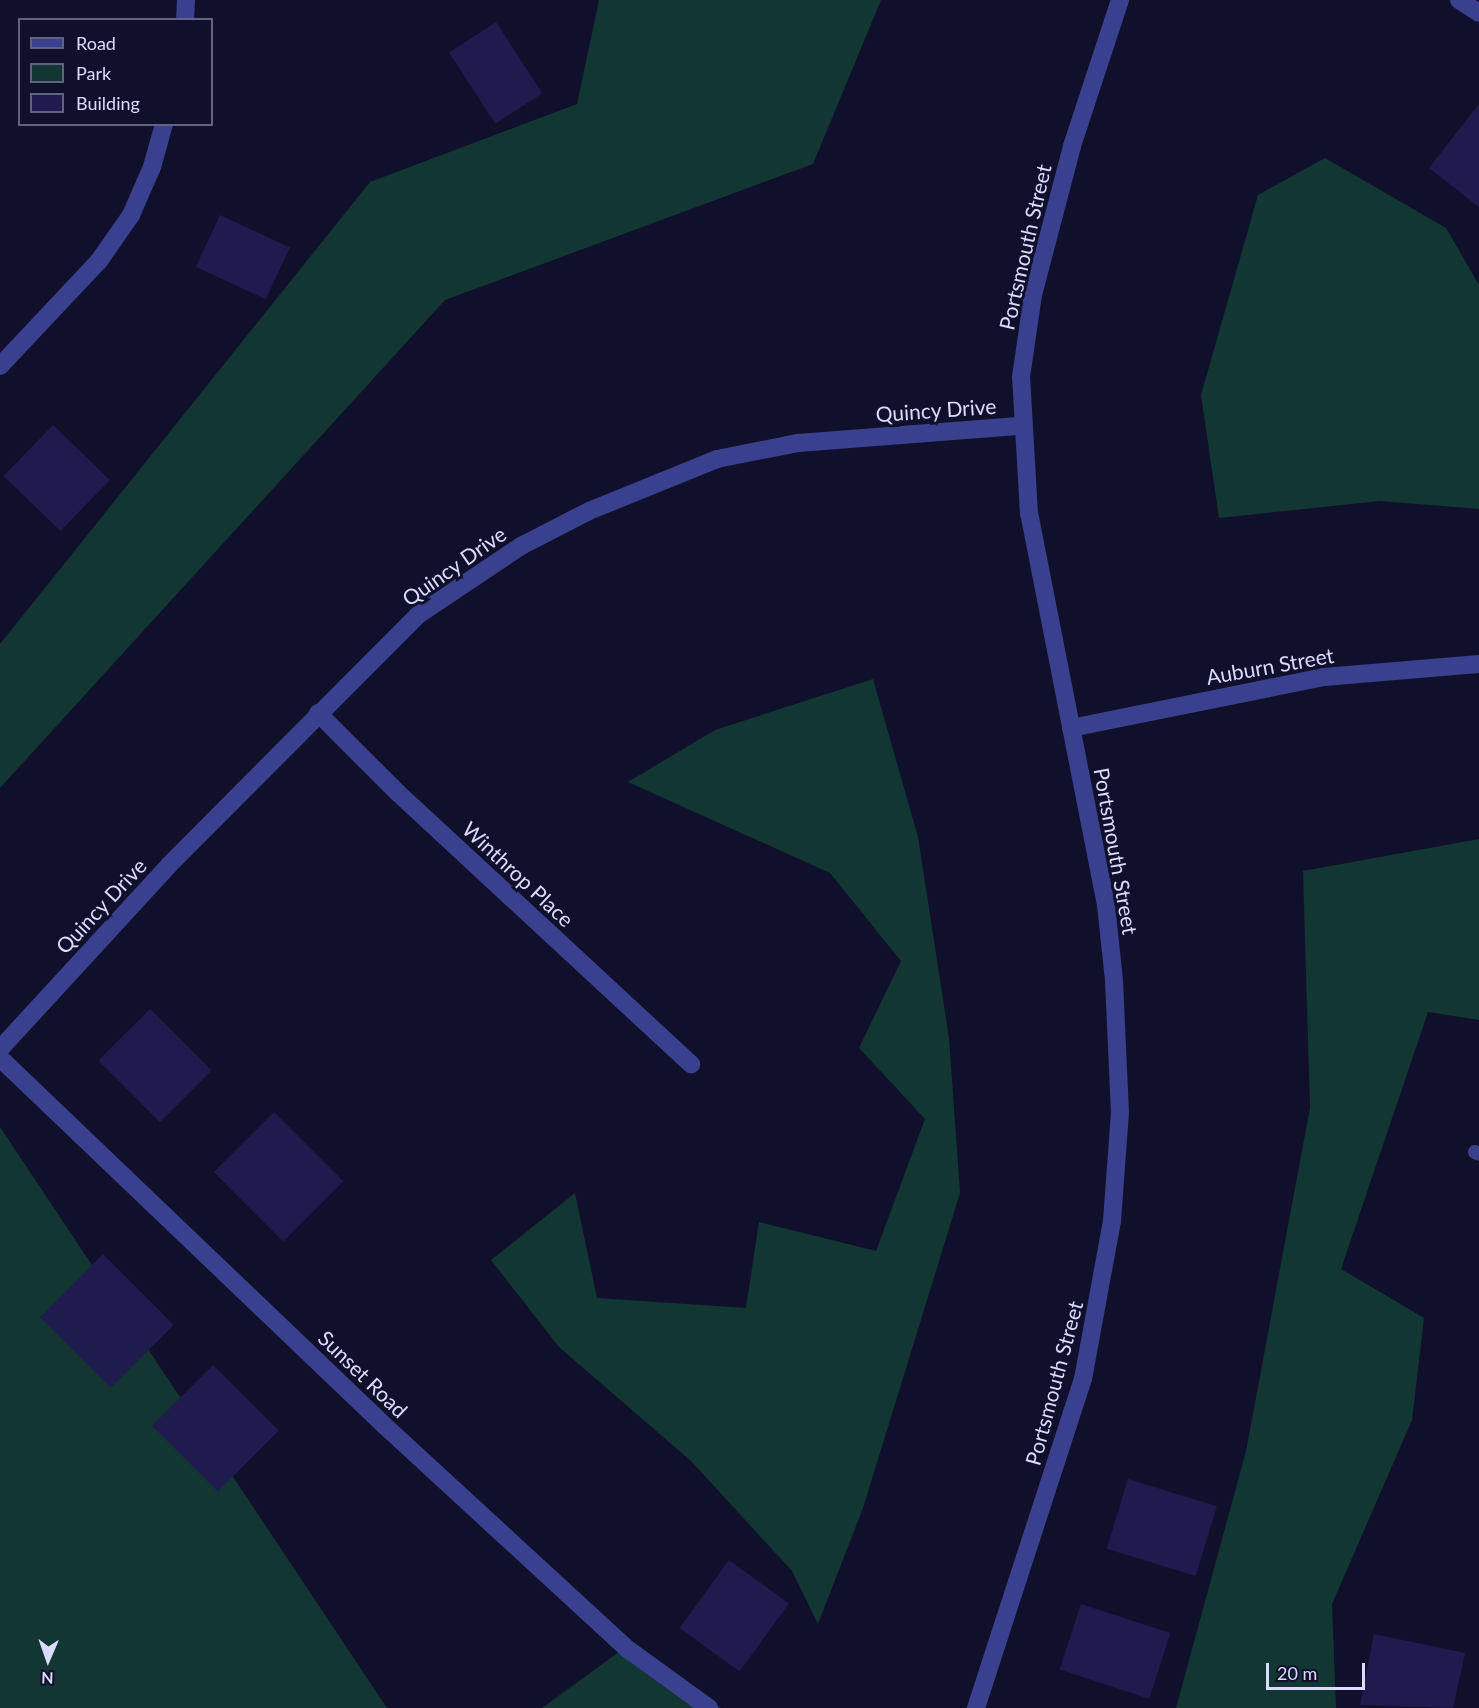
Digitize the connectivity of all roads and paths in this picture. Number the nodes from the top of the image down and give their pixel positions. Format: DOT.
graph roads {
  1 [pos="186,0"];
  2 [pos="1120,0"];
  3 [pos="1459,0"];
  4 [pos="1479,13"];
  5 [pos="184,18"];
  6 [pos="164,126"];
  7 [pos="0,366"];
  8 [pos="1022,426"];
  9 [pos="1479,664"];
  10 [pos="318,713"];
  11 [pos="1071,728"];
  12 [pos="0,1049"];
  13 [pos="0,1058"];
  14 [pos="690,1064"];
  15 [pos="709,1708"];
  16 [pos="976,1708"];
  1 -- 5 [label="street"];
  2 -- 8 [label="street, Portsmouth Street"];
  3 -- 4 [label="street"];
  6 -- 7 [label="street"];
  8 -- 10 [label="street, Quincy Drive"];
  8 -- 11 [label="street, Portsmouth Street"];
  9 -- 11 [label="street, Auburn Street"];
  10 -- 12 [label="street, Quincy Drive"];
  10 -- 14 [label="street, Winthrop Place"];
  11 -- 16 [label="street, Portsmouth Street"];
  13 -- 15 [label="street, Sunset Road"];
}
